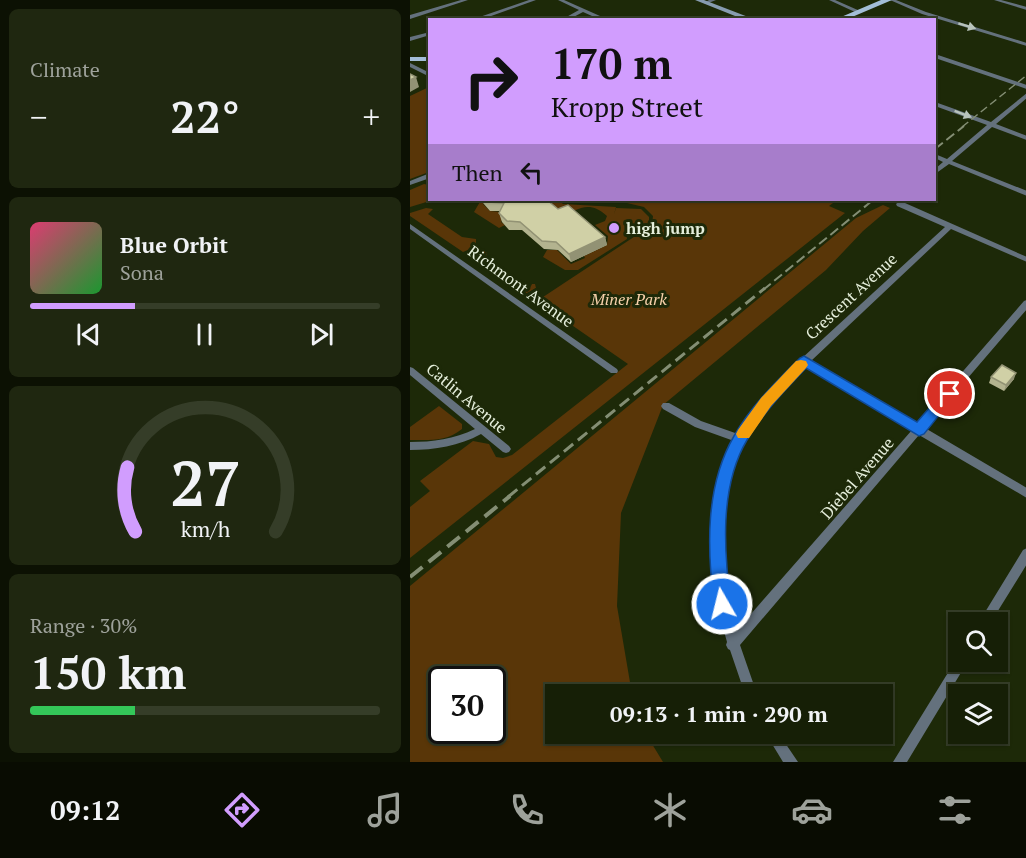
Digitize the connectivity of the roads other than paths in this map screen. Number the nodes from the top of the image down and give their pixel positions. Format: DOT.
graph roads {
  1 [pos="466,0"];
  2 [pos="534,0"];
  3 [pos="560,0"];
  4 [pos="714,0"];
  5 [pos="831,0"];
  6 [pos="890,0"];
  7 [pos="996,0"];
  8 [pos="702,1"];
  9 [pos="1026,9"];
  10 [pos="583,10"];
  11 [pos="857,12"];
  12 [pos="410,17"];
  13 [pos="479,18"];
  14 [pos="567,18"];
  15 [pos="602,18"];
  16 [pos="748,18"];
  17 [pos="840,18"];
  18 [pos="428,34"];
  19 [pos="410,39"];
  20 [pos="1026,45"];
  21 [pos="936,56"];
  22 [pos="410,59"];
  23 [pos="428,59"];
  24 [pos="410,65"];
  25 [pos="428,74"];
  26 [pos="1026,87"];
  27 [pos="1026,95"];
  28 [pos="936,104"];
  29 [pos="991,125"];
  30 [pos="1026,138"];
  31 [pos="936,156"];
  32 [pos="948,162"];
  33 [pos="936,171"];
  34 [pos="428,176"];
  35 [pos="410,183"];
  36 [pos="1026,194"];
  37 [pos="902,202"];
  38 [pos="410,226"];
  39 [pos="950,226"];
  40 [pos="1026,260"];
  41 [pos="1026,303"];
  42 [pos="804,361"];
  43 [pos="410,370"];
  44 [pos="614,371"];
  45 [pos="666,406"];
  46 [pos="481,430"];
  47 [pos="919,430"];
  48 [pos="740,440"];
  49 [pos="410,446"];
  50 [pos="506,449"];
  51 [pos="1026,494"];
  52 [pos="1026,553"];
  53 [pos="991,612"];
  54 [pos="732,645"];
  55 [pos="955,672"];
  56 [pos="747,684"];
  57 [pos="779,744"];
  58 [pos="791,762"];
  59 [pos="900,762"];
  1 -- 12 [label="street"];
  2 -- 13 [label="street"];
  3 -- 10 [label="street"];
  4 -- 8 [label="street"];
  5 -- 11 [label="street"];
  6 -- 11 [label="main road"];
  6 -- 20 [label="street, one-way"];
  7 -- 9 [label="street"];
  8 -- 16 [label="main road"];
  10 -- 14 [label="street"];
  10 -- 15 [label="street"];
  11 -- 17 [label="main road"];
  18 -- 19 [label="street"];
  21 -- 26 [label="street"];
  22 -- 23 [label="main road"];
  24 -- 25 [label="street"];
  27 -- 29 [label="street"];
  28 -- 29 [label="street, one-way"];
  29 -- 30 [label="street"];
  29 -- 32 [label="street"];
  31 -- 32 [label="street"];
  32 -- 33 [label="street"];
  32 -- 36 [label="street"];
  34 -- 35 [label="street"];
  37 -- 39 [label="street"];
  38 -- 44 [label="street, Richmont Avenue"];
  39 -- 40 [label="street"];
  39 -- 42 [label="street, Crescent Avenue"];
  41 -- 47 [label="street, Diebel Avenue"];
  42 -- 47 [label="street"];
  42 -- 48 [label="street, Crescent Avenue"];
  43 -- 46 [label="street, Catlin Avenue"];
  45 -- 48 [label="street"];
  46 -- 49 [label="street"];
  46 -- 50 [label="street, Catlin Avenue"];
  47 -- 51 [label="street"];
  47 -- 54 [label="street, Diebel Avenue"];
  48 -- 54 [label="street, Crescent Avenue"];
  52 -- 53 [label="street"];
  54 -- 56 [label="street, Crescent Avenue"];
  55 -- 59 [label="street"];
  57 -- 58 [label="street"];
}
